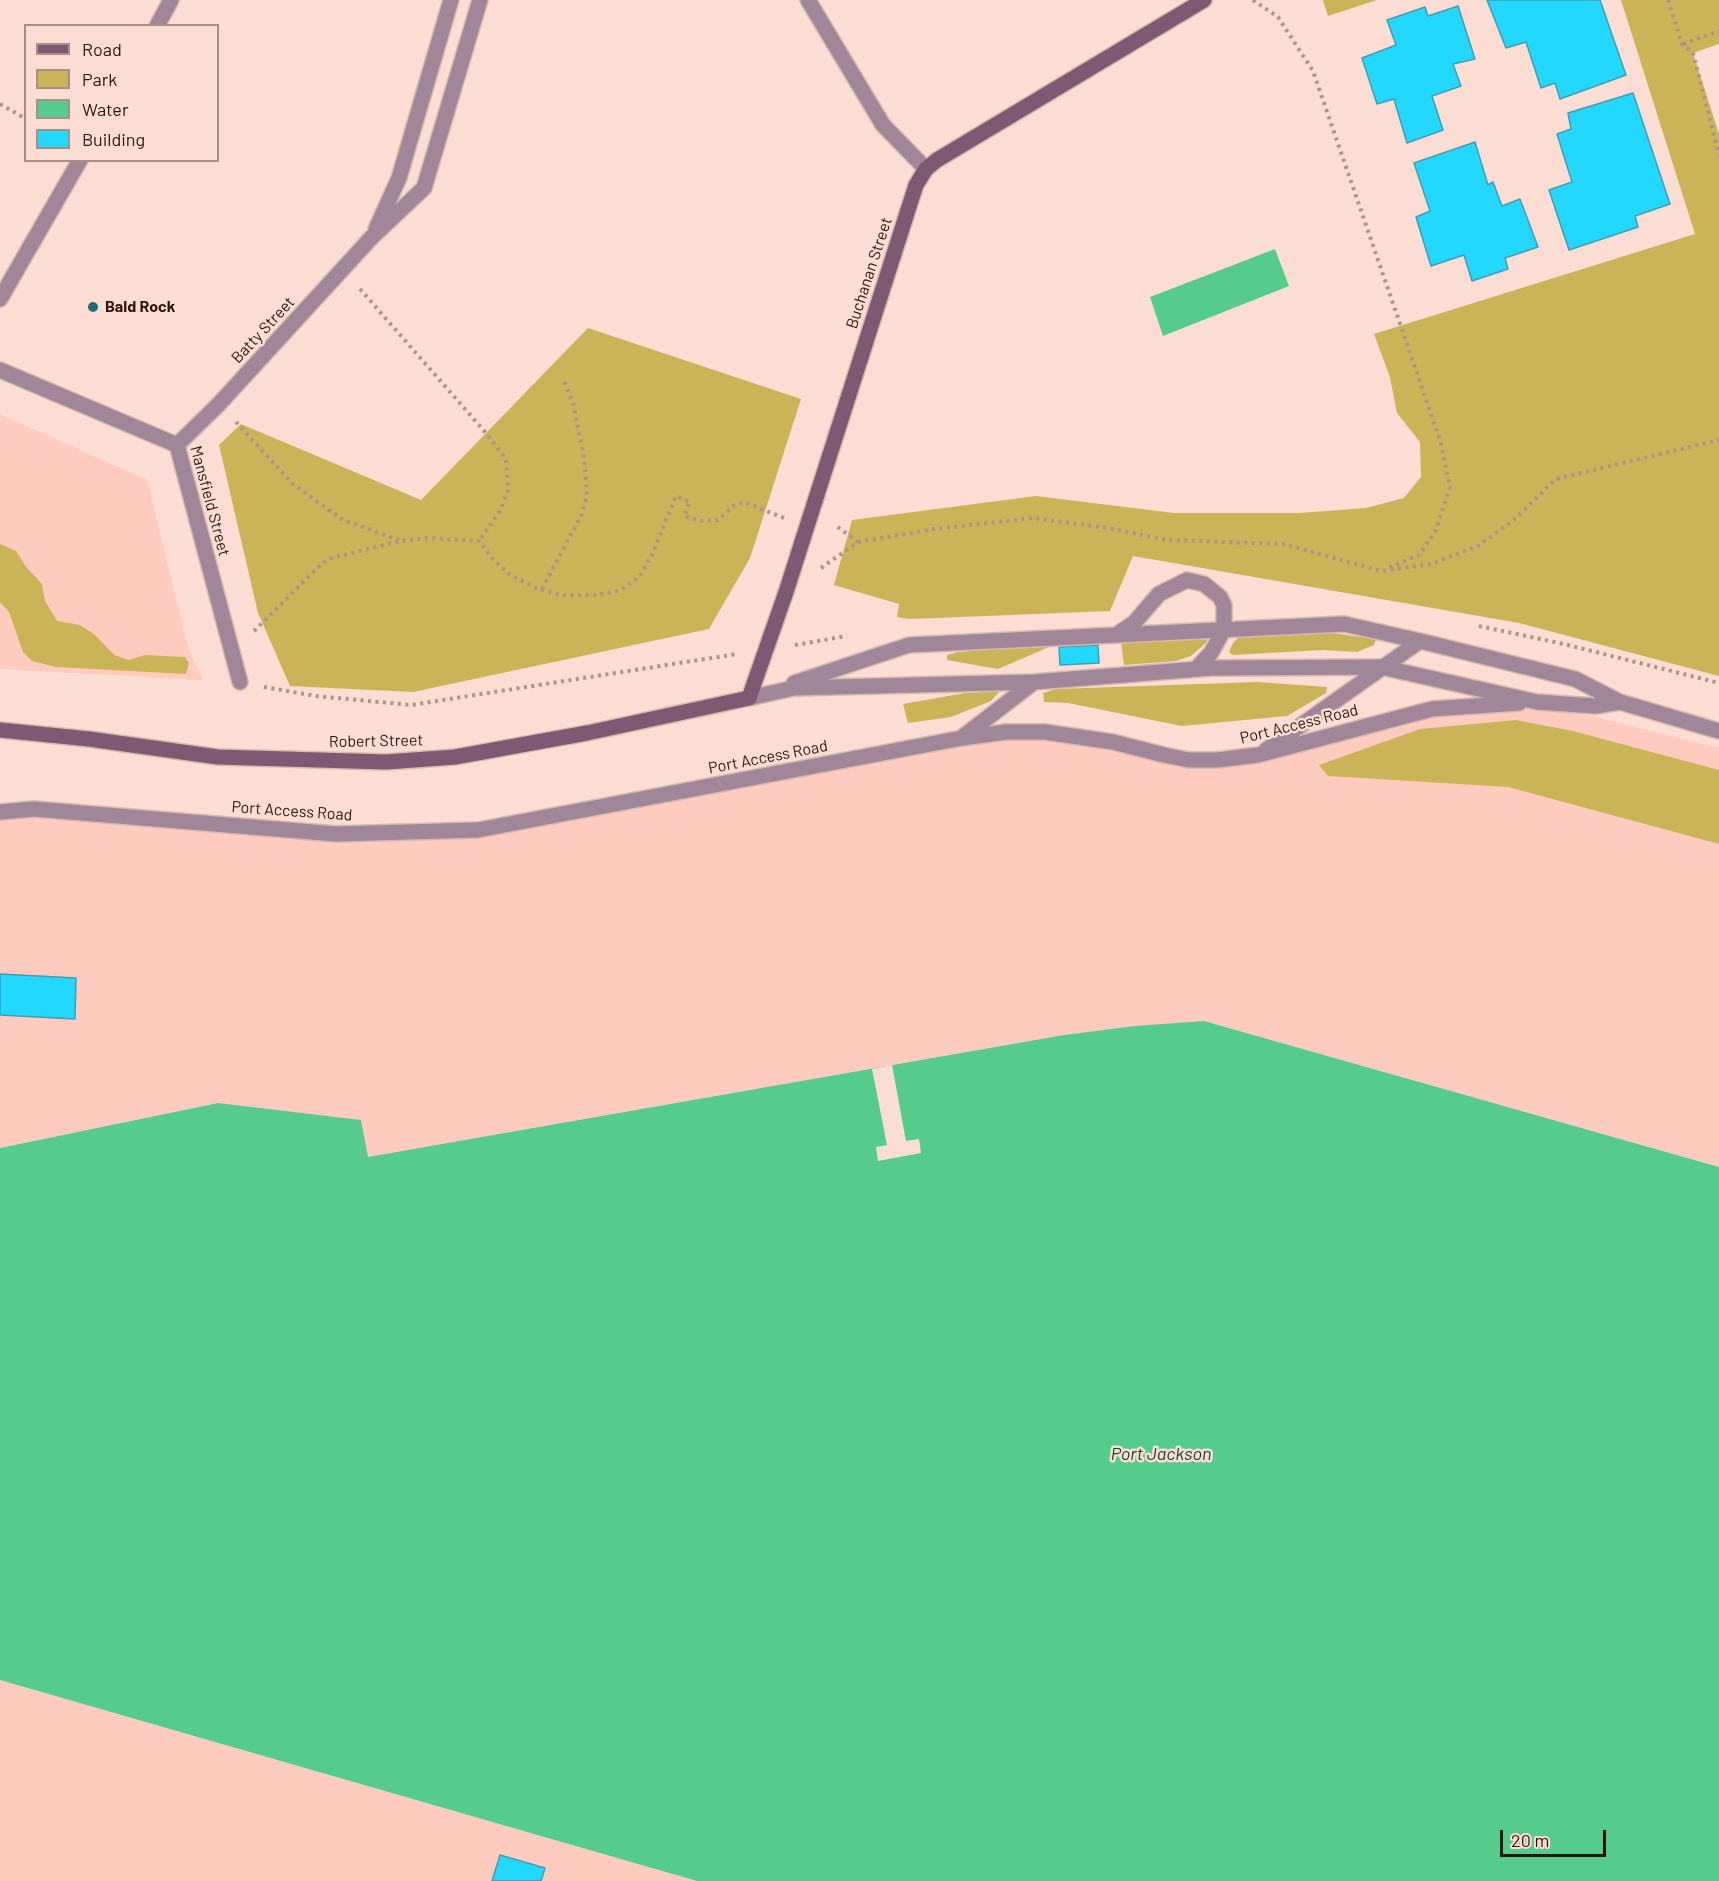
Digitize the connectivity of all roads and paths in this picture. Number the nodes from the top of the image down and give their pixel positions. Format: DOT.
graph roads {
  1 [pos="171,0"];
  2 [pos="451,0"];
  3 [pos="480,0"];
  4 [pos="808,0"];
  5 [pos="1204,0"];
  6 [pos="1253,0"];
  7 [pos="1668,0"];
  8 [pos="158,24"];
  9 [pos="1719,31"];
  10 [pos="1682,44"];
  11 [pos="0,104"];
  12 [pos="24,118"];
  13 [pos="1719,155"];
  14 [pos="79,162"];
  15 [pos="926,169"];
  16 [pos="372,237"];
  17 [pos="343,269"];
  18 [pos="0,299"];
  19 [pos="0,370"];
  20 [pos="564,381"];
  21 [pos="219,404"];
  22 [pos="1719,441"];
  23 [pos="177,445"];
  24 [pos="806,527"];
  25 [pos="400,541"];
  26 [pos="479,541"];
  27 [pos="858,542"];
  28 [pos="1382,571"];
  29 [pos="542,590"];
  30 [pos="271,615"];
  31 [pos="1224,629"];
  32 [pos="1117,635"];
  33 [pos="1420,641"];
  34 [pos="766,651"];
  35 [pos="1381,667"];
  36 [pos="1196,669"];
  37 [pos="240,682"];
  38 [pos="1034,682"];
  39 [pos="749,698"];
  40 [pos="1537,702"];
  41 [pos="1620,702"];
  42 [pos="0,730"];
  43 [pos="1719,731"];
  44 [pos="962,738"];
  45 [pos="1258,755"];
  46 [pos="0,812"];
  1 -- 8 [label="street"];
  2 -- 16 [label="street, Batty Street"];
  3 -- 16 [label="street, Batty Street"];
  4 -- 15 [label="street"];
  5 -- 15 [label="street, Buchanan Street"];
  6 -- 28 [label="path"];
  7 -- 10 [label="path"];
  9 -- 10 [label="path"];
  10 -- 13 [label="path"];
  11 -- 12 [label="path"];
  14 -- 18 [label="street"];
  15 -- 24 [label="street, Buchanan Street"];
  16 -- 17 [label="street, Batty Street"];
  17 -- 21 [label="street, Batty Street"];
  17 -- 26 [label="path"];
  19 -- 23 [label="street, Mansfield Street"];
  20 -- 29 [label="path"];
  21 -- 23 [label="street, Batty Street"];
  21 -- 25 [label="path"];
  22 -- 28 [label="path"];
  23 -- 37 [label="street, Mansfield Street"];
  24 -- 29 [label="path"];
  24 -- 34 [label="street, Buchanan Street"];
  25 -- 26 [label="path"];
  25 -- 30 [label="path"];
  26 -- 29 [label="path"];
  27 -- 28 [label="path"];
  31 -- 32 [label="street"];
  31 -- 32 [label="street"];
  31 -- 33 [label="street"];
  31 -- 36 [label="street"];
  32 -- 39 [label="street"];
  33 -- 35 [label="street"];
  33 -- 41 [label="street"];
  34 -- 37 [label="path"];
  34 -- 39 [label="street, Buchanan Street"];
  35 -- 36 [label="street"];
  35 -- 40 [label="street"];
  35 -- 45 [label="street"];
  36 -- 38 [label="street"];
  38 -- 39 [label="street"];
  38 -- 44 [label="street"];
  39 -- 42 [label="street, Robert Street"];
  40 -- 41 [label="street"];
  40 -- 45 [label="street, Port Access Road"];
  41 -- 43 [label="street"];
  44 -- 45 [label="street, Port Access Road"];
  44 -- 46 [label="street, Port Access Road"];
}
